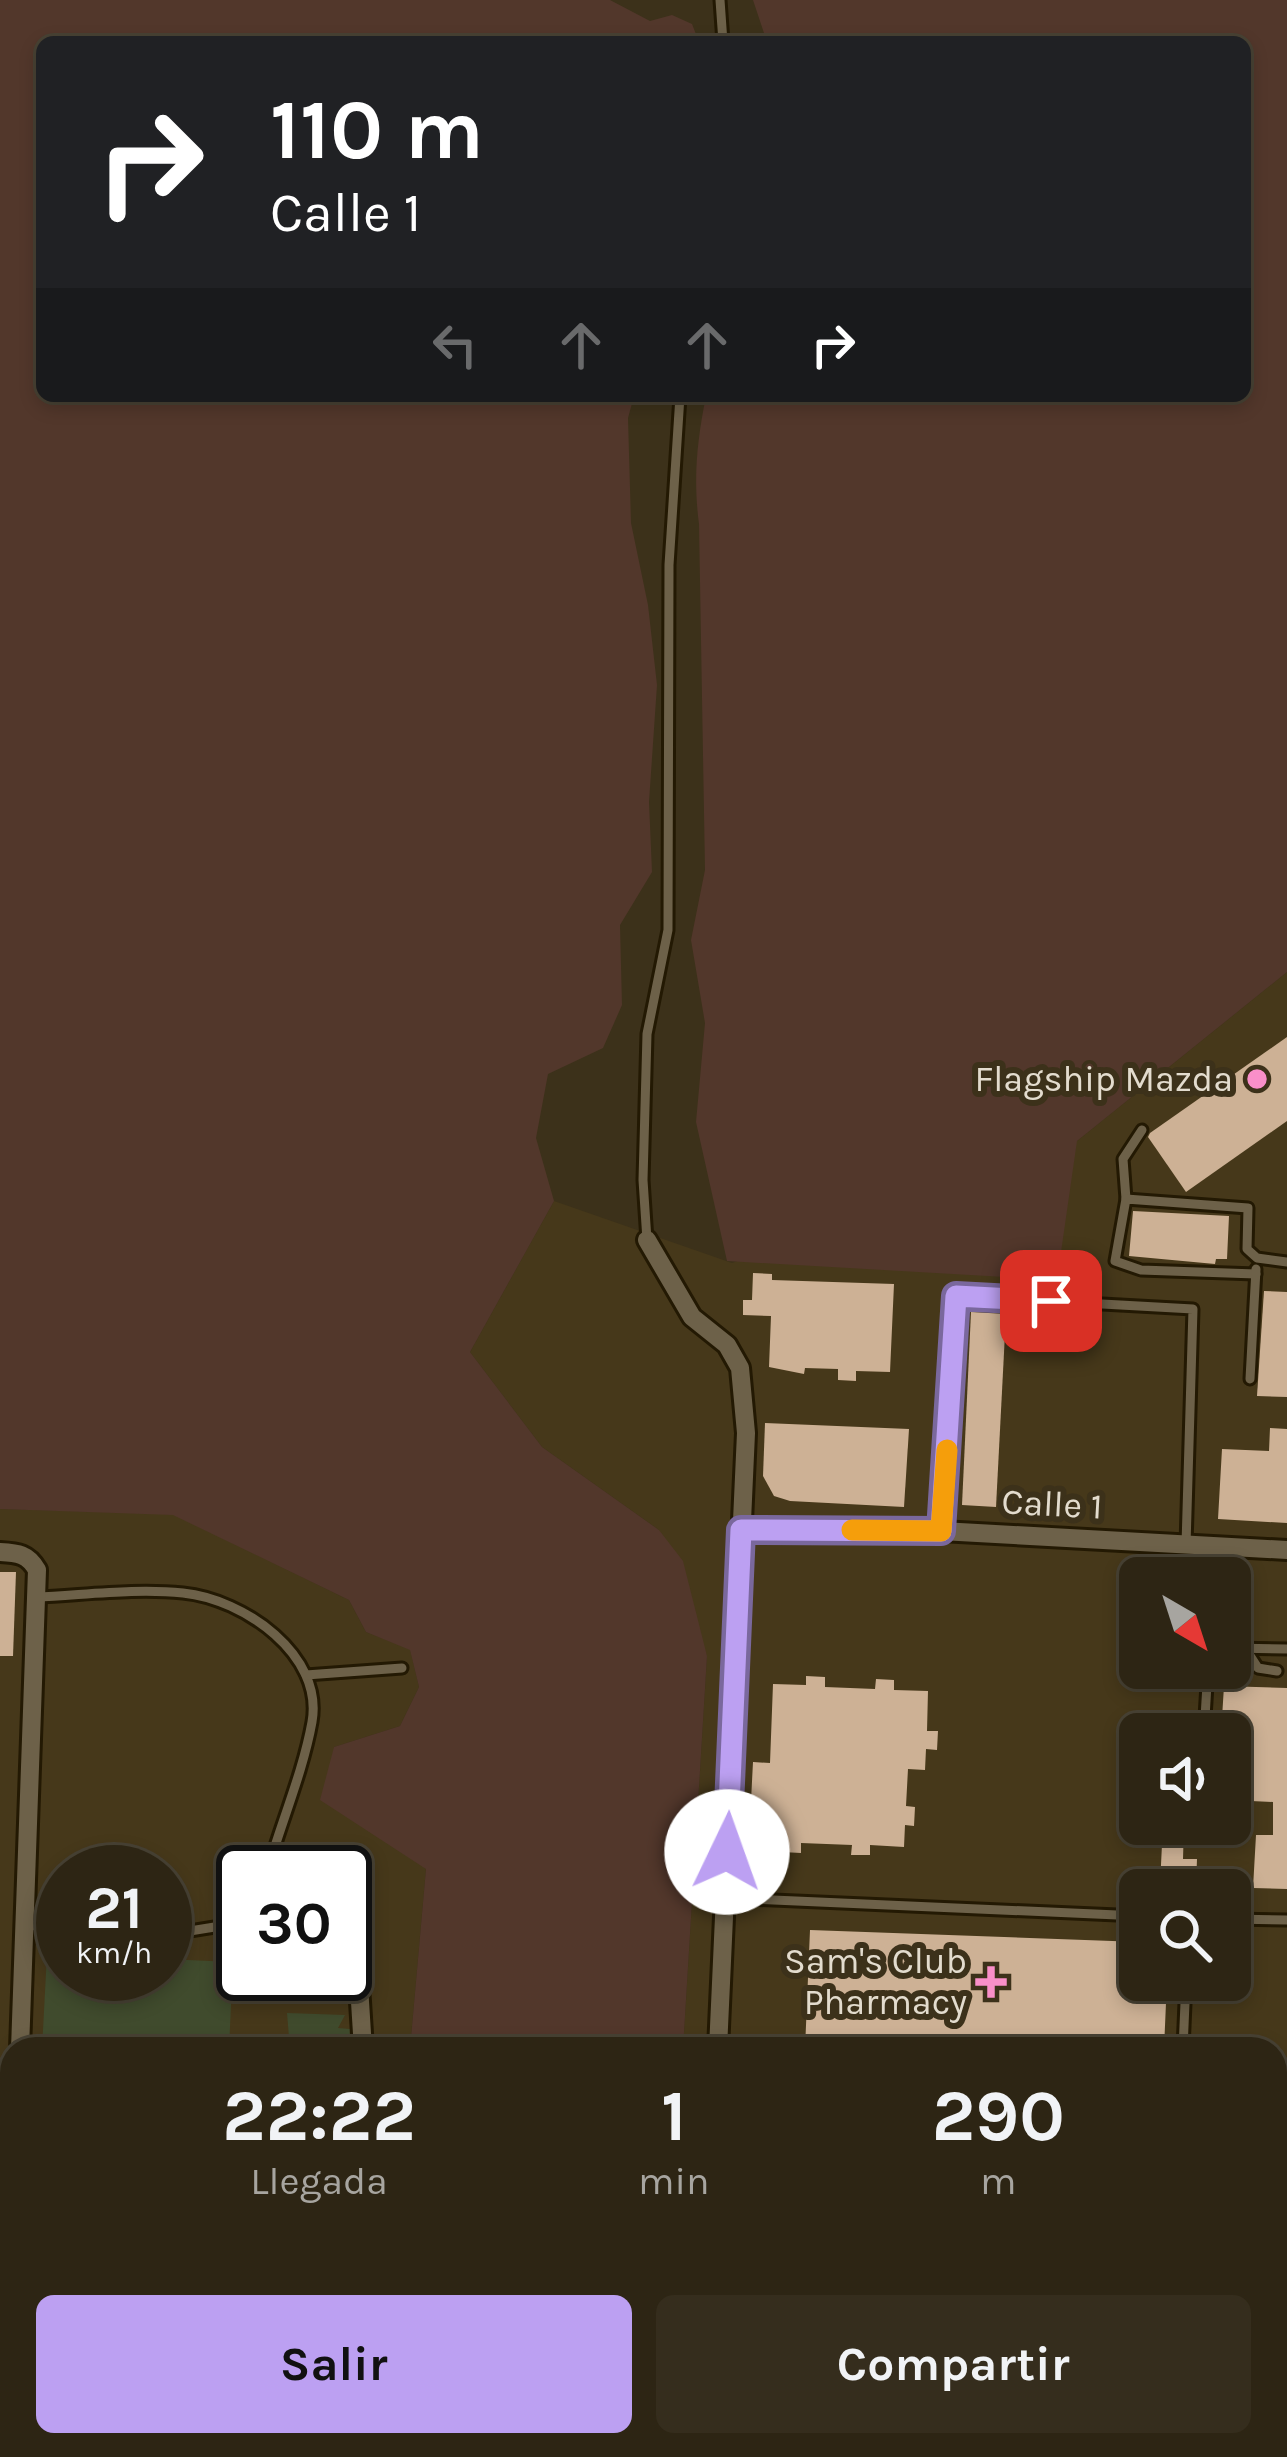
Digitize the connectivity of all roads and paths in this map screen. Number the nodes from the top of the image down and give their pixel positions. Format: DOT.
graph roads {
  1 [pos="721,0"];
  2 [pos="723,36"];
  3 [pos="680,402"];
  4 [pos="1142,1130"];
  5 [pos="1126,1199"];
  6 [pos="647,1240"];
  7 [pos="1257,1258"];
  8 [pos="1287,1262"];
  9 [pos="1256,1274"];
  10 [pos="1250,1378"];
  11 [pos="741,1530"];
  12 [pos="941,1531"];
  13 [pos="1186,1545"];
  14 [pos="1287,1550"];
  15 [pos="0,1552"];
  16 [pos="36,1597"];
  17 [pos="1251,1648"];
  18 [pos="1287,1649"];
  19 [pos="1251,1657"];
  20 [pos="402,1668"];
  21 [pos="1277,1671"];
  22 [pos="306,1676"];
  23 [pos="275,1845"];
  24 [pos="725,1898"];
  25 [pos="1119,1915"];
  26 [pos="1251,1919"];
  27 [pos="1287,1920"];
  28 [pos="25,1925"];
  29 [pos="36,1926"];
  30 [pos="360,2001"];
  31 [pos="1185,2001"];
  32 [pos="20,2037"];
  33 [pos="362,2037"];
  34 [pos="719,2037"];
  35 [pos="1184,2037"];
  1 -- 2 [label="lane"];
  3 -- 6 [label="lane"];
  4 -- 5 [label="lane"];
  5 -- 7 [label="lane"];
  5 -- 9 [label="lane"];
  6 -- 11 [label="street"];
  7 -- 8 [label="lane"];
  7 -- 9 [label="lane"];
  9 -- 10 [label="lane"];
  11 -- 12 [label="street, Calle 1"];
  11 -- 24 [label="street"];
  12 -- 13 [label="street, Calle 1"];
  12 -- 13 [label="lane"];
  13 -- 14 [label="street, Calle 1"];
  15 -- 16 [label="street"];
  16 -- 22 [label="lane"];
  16 -- 28 [label="street"];
  17 -- 18 [label="lane"];
  19 -- 21 [label="lane"];
  20 -- 22 [label="lane"];
  22 -- 23 [label="lane"];
  24 -- 25 [label="lane"];
  24 -- 34 [label="street"];
  26 -- 27 [label="lane"];
  28 -- 29 [label="lane"];
  28 -- 32 [label="street"];
  30 -- 33 [label="street"];
  31 -- 35 [label="lane"];
}
